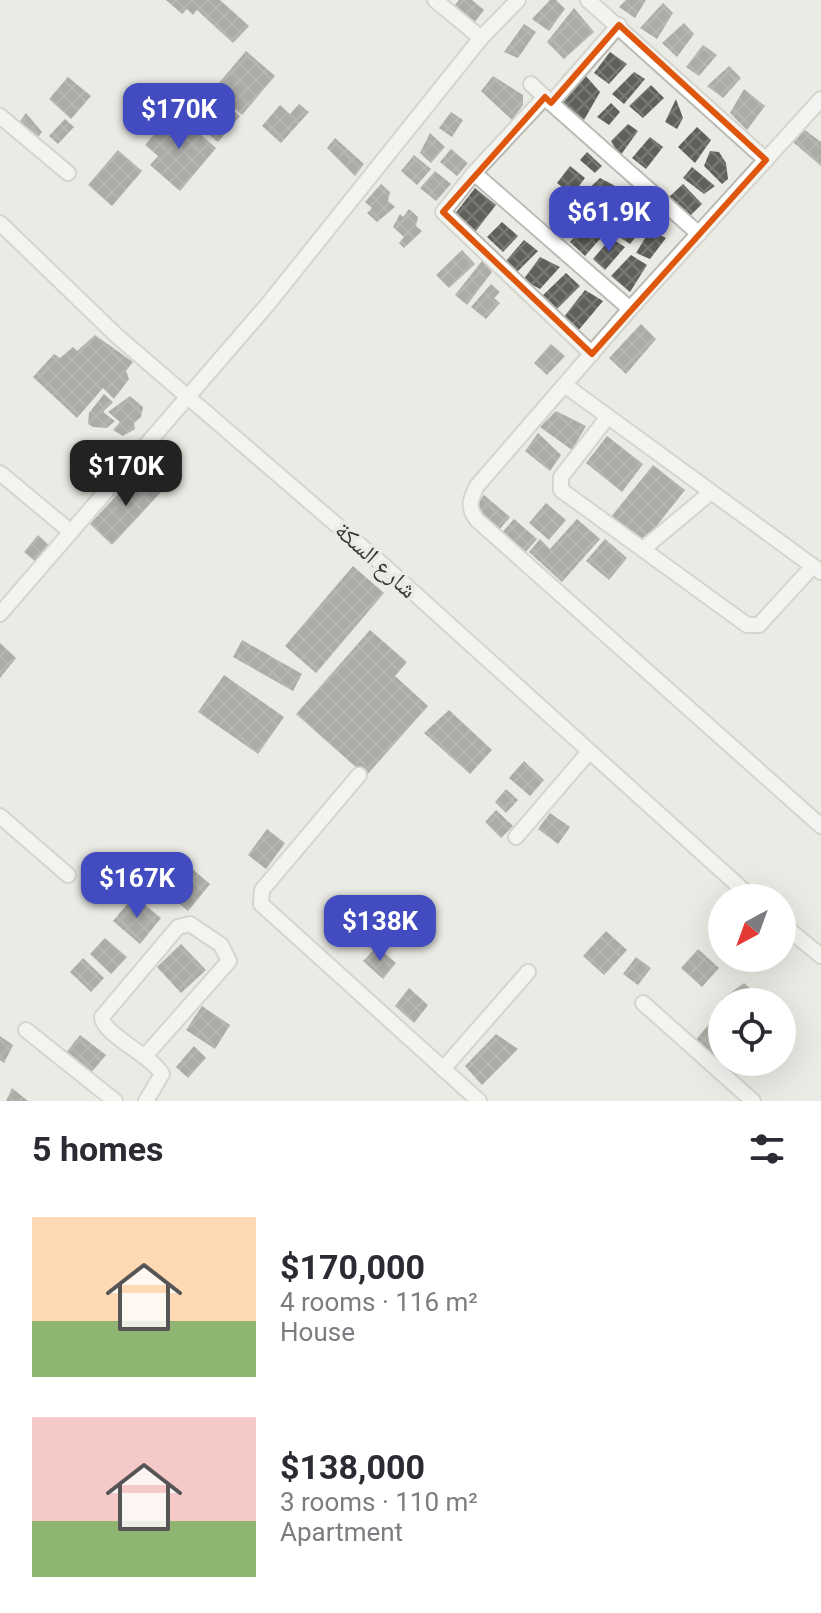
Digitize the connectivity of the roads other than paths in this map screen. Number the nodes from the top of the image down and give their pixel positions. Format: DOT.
graph roads {
  1 [pos="435,0"];
  2 [pos="518,0"];
  3 [pos="588,0"];
  4 [pos="619,25"];
  5 [pos="481,38"];
  6 [pos="531,84"];
  7 [pos="821,99"];
  8 [pos="548,100"];
  9 [pos="0,116"];
  10 [pos="766,160"];
  11 [pos="68,173"];
  12 [pos="474,173"];
  13 [pos="0,223"];
  14 [pos="699,234"];
  15 [pos="630,309"];
  16 [pos="592,354"];
  17 [pos="566,386"];
  18 [pos="189,397"];
  19 [pos="607,418"];
  20 [pos="0,473"];
  21 [pos="710,493"];
  22 [pos="71,532"];
  23 [pos="643,549"];
  24 [pos="817,569"];
  25 [pos="0,614"];
  26 [pos="588,753"];
  27 [pos="359,775"];
  28 [pos="0,816"];
  29 [pos="821,826"];
  30 [pos="516,837"];
  31 [pos="68,875"];
  32 [pos="736,884"];
  33 [pos="796,935"];
  34 [pos="821,956"];
  35 [pos="528,972"];
  36 [pos="643,1003"];
  37 [pos="26,1030"];
  38 [pos="145,1056"];
  39 [pos="443,1069"];
  40 [pos="115,1101"];
  41 [pos="146,1101"];
  42 [pos="479,1101"];
  43 [pos="753,1101"];
  1 -- 5 [label="street"];
  2 -- 5 [label="street"];
  3 -- 4 [label="street"];
  4 -- 8 [label="street"];
  4 -- 10 [label="street"];
  5 -- 18 [label="street"];
  6 -- 8 [label="street"];
  7 -- 10 [label="street"];
  8 -- 12 [label="street"];
  8 -- 14 [label="street"];
  9 -- 11 [label="street"];
  10 -- 14 [label="street"];
  12 -- 15 [label="street"];
  12 -- 16 [label="street"];
  13 -- 18 [label="street, شارع السكة"];
  14 -- 15 [label="street"];
  15 -- 16 [label="street"];
  16 -- 17 [label="street"];
  17 -- 19 [label="street"];
  17 -- 29 [label="street"];
  18 -- 22 [label="street"];
  18 -- 26 [label="street, شارع السكة"];
  19 -- 21 [label="street"];
  19 -- 23 [label="street"];
  20 -- 22 [label="street"];
  21 -- 23 [label="street"];
  21 -- 24 [label="street"];
  22 -- 25 [label="street"];
  23 -- 24 [label="street"];
  26 -- 30 [label="street"];
  26 -- 32 [label="street, شارع السكة"];
  27 -- 39 [label="street"];
  28 -- 31 [label="street"];
  33 -- 34 [label="street"];
  35 -- 39 [label="street"];
  36 -- 43 [label="street"];
  37 -- 40 [label="street"];
  38 -- 38 [label="street"];
  38 -- 41 [label="street"];
  39 -- 42 [label="street"];
}
